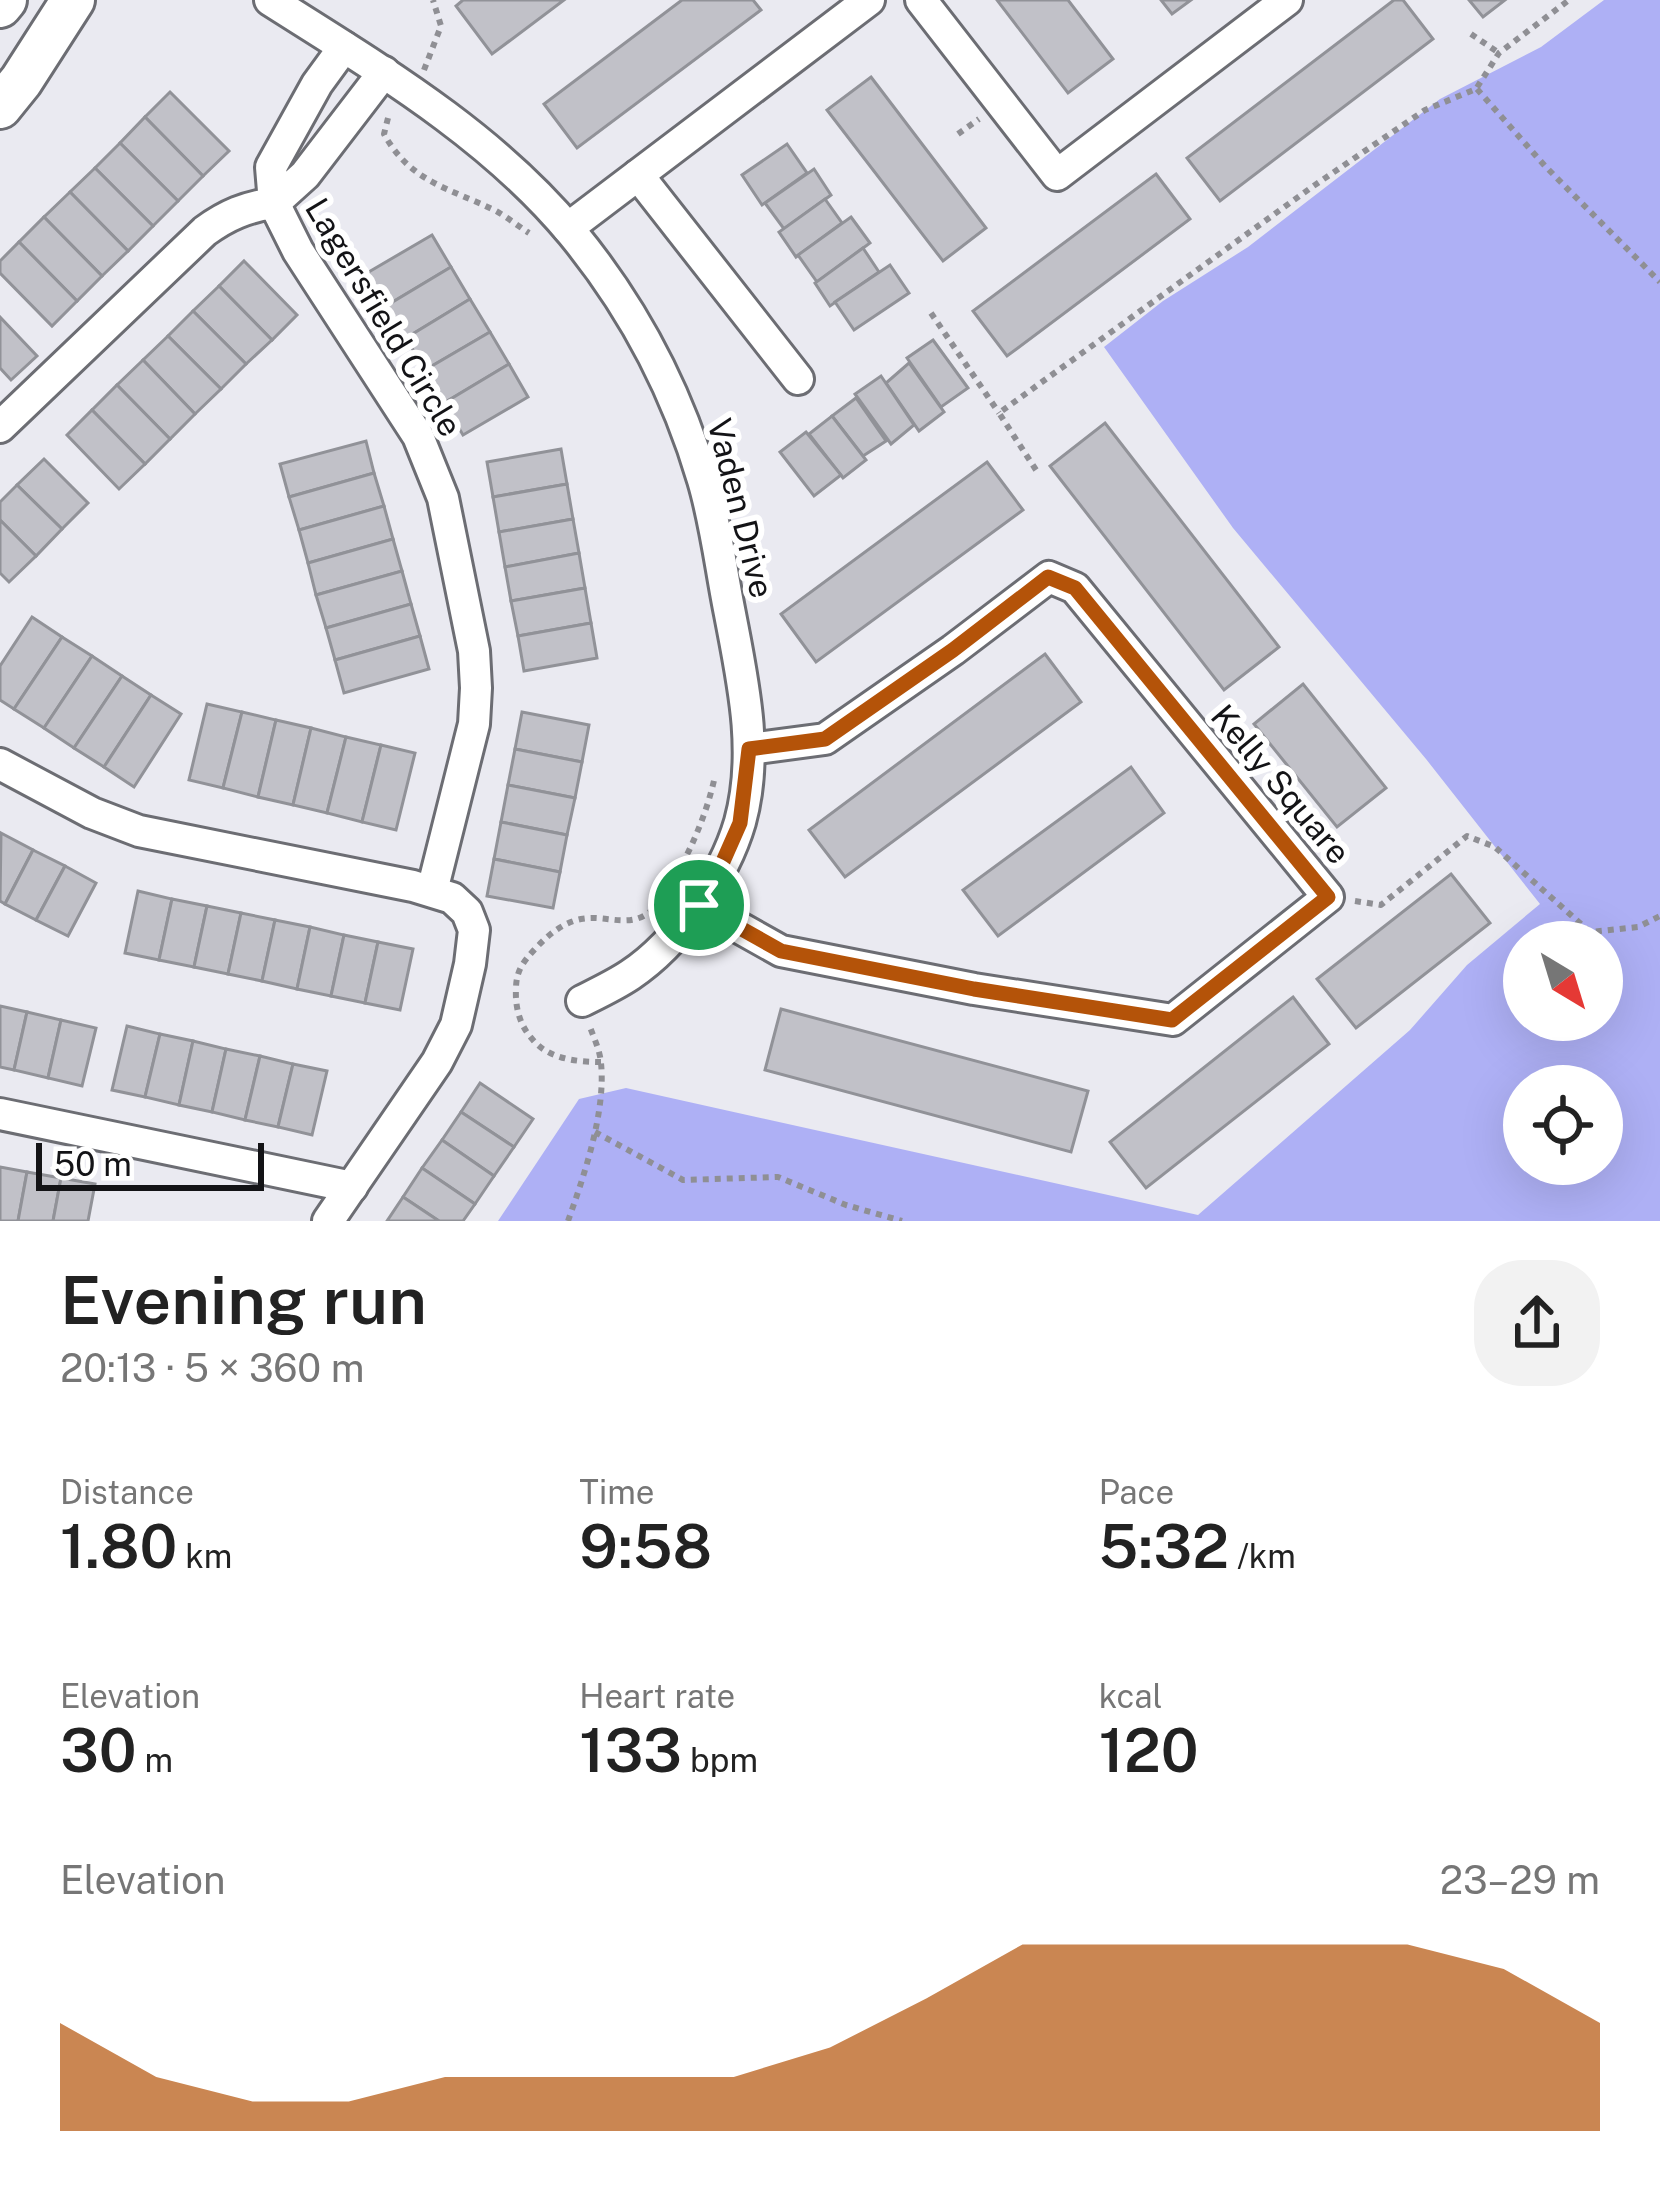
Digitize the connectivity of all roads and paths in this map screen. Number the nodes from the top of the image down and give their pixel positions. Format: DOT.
graph roads {
  1 [pos="73,0"];
  2 [pos="270,0"];
  3 [pos="433,0"];
  4 [pos="869,0"];
  5 [pos="921,0"];
  6 [pos="1287,0"];
  7 [pos="1569,0"];
  8 [pos="1471,34"];
  9 [pos="344,47"];
  10 [pos="1499,53"];
  11 [pos="394,79"];
  12 [pos="1476,89"];
  13 [pos="0,107"];
  14 [pos="638,176"];
  15 [pos="274,203"];
  16 [pos="568,228"];
  17 [pos="531,235"];
  18 [pos="1660,282"];
  19 [pos="931,313"];
  20 [pos="798,379"];
  21 [pos="999,413"];
  22 [pos="0,427"];
  23 [pos="1036,470"];
  24 [pos="749,749"];
  25 [pos="0,764"];
  26 [pos="717,765"];
  27 [pos="433,891"];
  28 [pos="1328,897"];
  29 [pos="699,905"];
  30 [pos="1660,916"];
  31 [pos="582,1001"];
  32 [pos="602,1062"];
  33 [pos="0,1114"];
  34 [pos="595,1132"];
  35 [pos="352,1187"];
  36 [pos="328,1221"];
  37 [pos="568,1221"];
  38 [pos="902,1221"];
  1 -- 13 [label="street"];
  2 -- 9 [label="street, Vaden Drive"];
  3 -- 11 [label="path"];
  4 -- 14 [label="street"];
  5 -- 6 [label="street"];
  7 -- 10 [label="path"];
  8 -- 10 [label="path"];
  9 -- 11 [label="street, Vaden Drive"];
  9 -- 15 [label="street, Lagersfield Circle"];
  10 -- 12 [label="path"];
  11 -- 15 [label="street, Lagersfield Circle"];
  11 -- 16 [label="street, Vaden Drive"];
  11 -- 17 [label="path"];
  12 -- 18 [label="path"];
  12 -- 21 [label="path"];
  14 -- 16 [label="street"];
  14 -- 20 [label="street"];
  15 -- 22 [label="street, Lagersfield Circle"];
  15 -- 27 [label="street, Lagersfield Circle"];
  16 -- 24 [label="street, Vaden Drive"];
  19 -- 21 [label="path"];
  21 -- 23 [label="path"];
  24 -- 28 [label="street, Kelly Square"];
  24 -- 29 [label="street, Vaden Drive"];
  25 -- 27 [label="street"];
  26 -- 32 [label="path"];
  27 -- 35 [label="street"];
  28 -- 29 [label="street, Kelly Square"];
  28 -- 30 [label="path"];
  29 -- 31 [label="street, Vaden Drive"];
  31 -- 32 [label="path"];
  32 -- 34 [label="path"];
  33 -- 35 [label="street"];
  34 -- 37 [label="path"];
  34 -- 38 [label="path"];
  35 -- 36 [label="street"];
}
